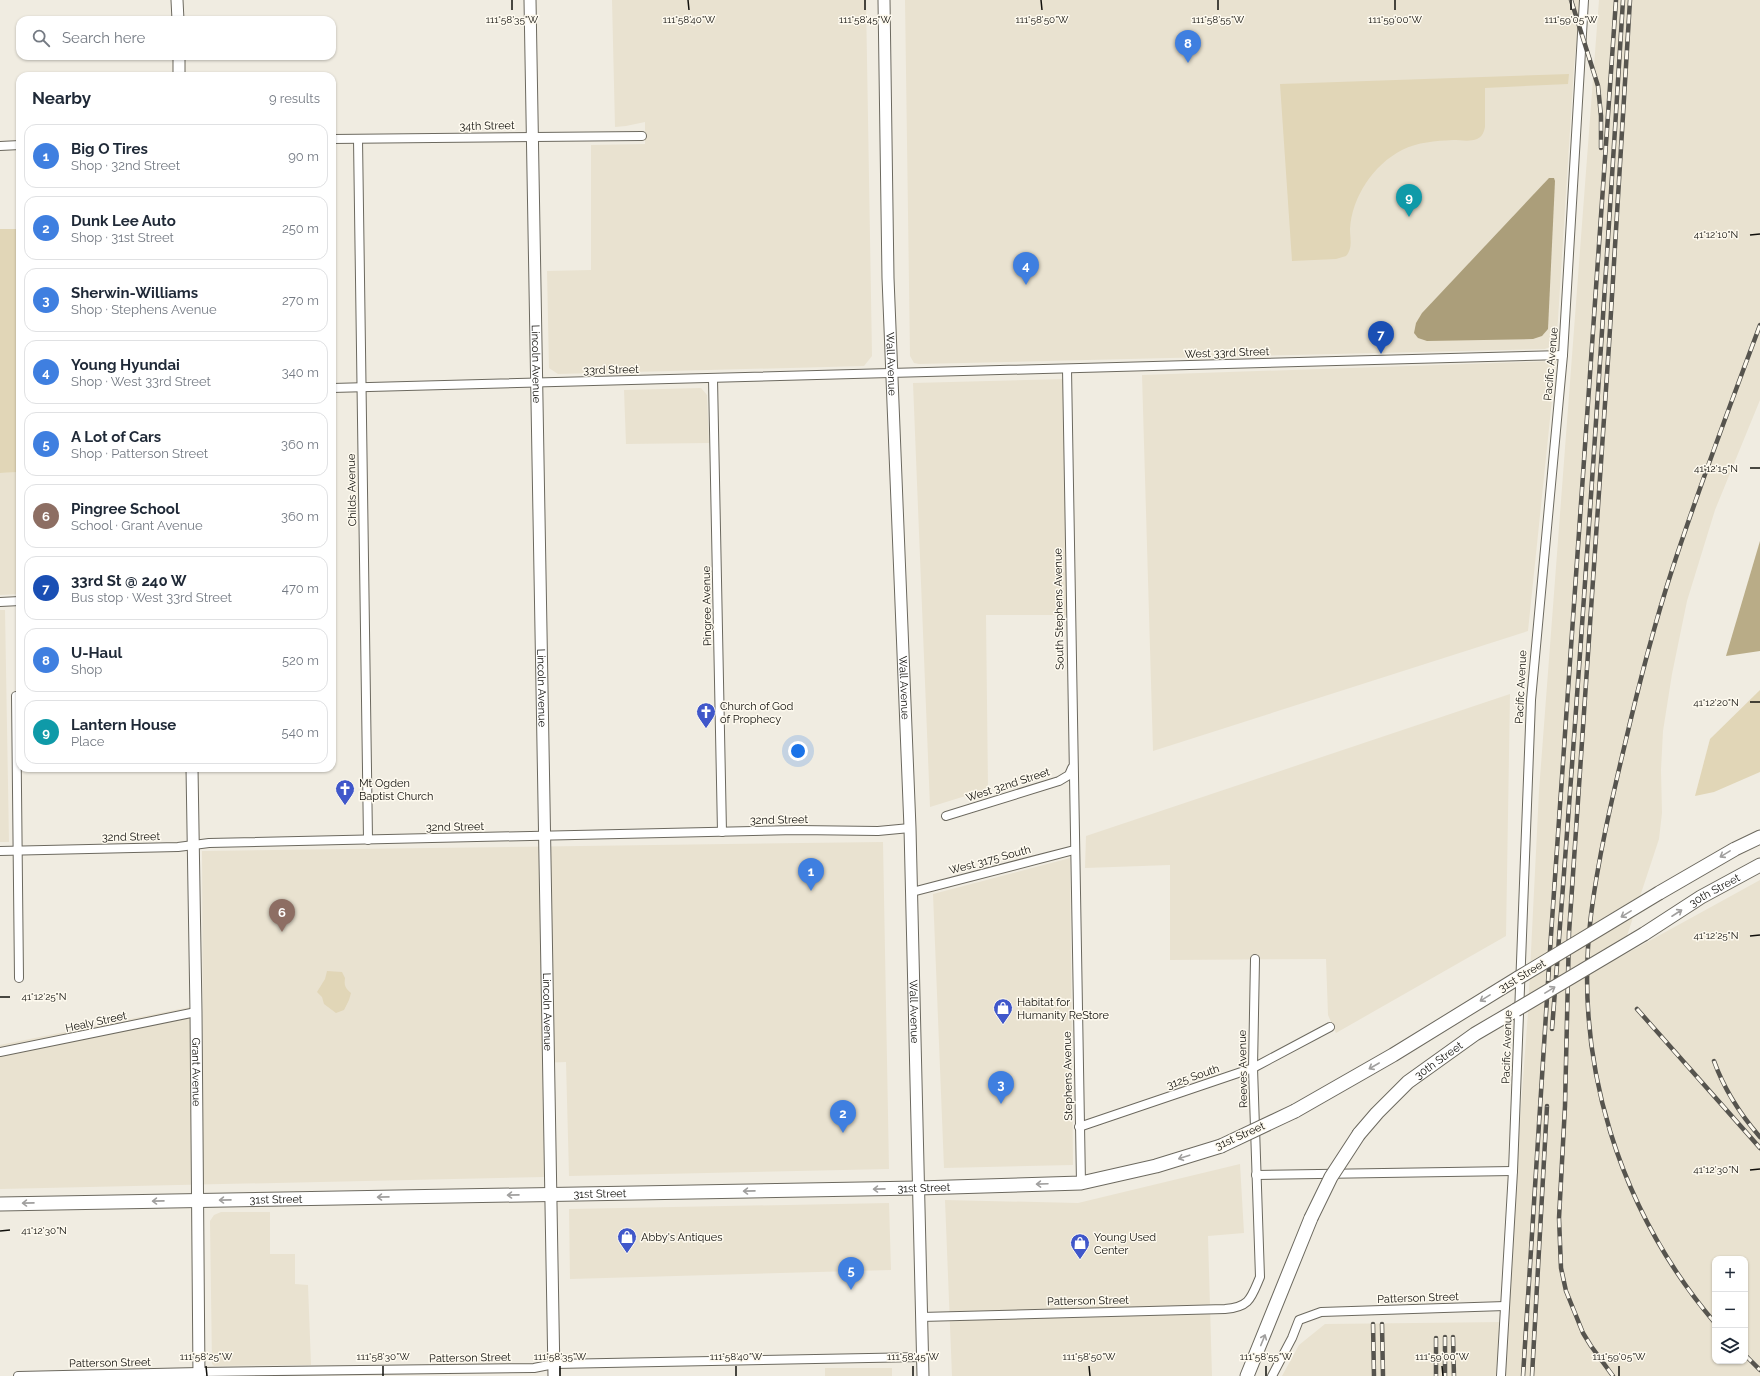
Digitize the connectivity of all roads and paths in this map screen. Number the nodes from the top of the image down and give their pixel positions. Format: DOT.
graph roads {
  1 [pos="178,0"];
  2 [pos="530,0"];
  3 [pos="884,0"];
  4 [pos="1584,0"];
  5 [pos="178,16"];
  6 [pos="179,60"];
  7 [pos="179,72"];
  8 [pos="642,136"];
  9 [pos="532,137"];
  10 [pos="336,139"];
  11 [pos="358,139"];
  12 [pos="16,145"];
  13 [pos="0,146"];
  14 [pos="1563,355"];
  15 [pos="1067,369"];
  16 [pos="892,374"];
  17 [pos="713,379"];
  18 [pos="536,383"];
  19 [pos="336,388"];
  20 [pos="361,388"];
  21 [pos="16,601"];
  22 [pos="0,602"];
  23 [pos="1072,768"];
  24 [pos="17,772"];
  25 [pos="192,772"];
  26 [pos="946,816"];
  27 [pos="910,828"];
  28 [pos="722,832"];
  29 [pos="544,836"];
  30 [pos="1760,837"];
  31 [pos="368,840"];
  32 [pos="194,845"];
  33 [pos="1074,850"];
  34 [pos="0,851"];
  35 [pos="18,851"];
  36 [pos="1760,865"];
  37 [pos="912,892"];
  38 [pos="1255,959"];
  39 [pos="19,978"];
  40 [pos="196,1012"];
  41 [pos="1330,1028"];
  42 [pos="0,1052"];
  43 [pos="1253,1068"];
  44 [pos="1080,1127"];
  45 [pos="1513,1171"];
  46 [pos="1256,1175"];
  47 [pos="1080,1183"];
  48 [pos="918,1188"];
  49 [pos="552,1194"];
  50 [pos="197,1201"];
  51 [pos="0,1204"];
  52 [pos="1252,1296"];
  53 [pos="1505,1306"];
  54 [pos="921,1317"];
  55 [pos="922,1357"];
  56 [pos="554,1364"];
  57 [pos="199,1374"];
  58 [pos="18,1376"];
  59 [pos="554,1376"];
  60 [pos="923,1376"];
  61 [pos="1247,1376"];
  62 [pos="1272,1376"];
  63 [pos="1501,1376"];
  1 -- 5 [label="street"];
  2 -- 9 [label="street, Lincoln Avenue"];
  3 -- 16 [label="street, Wall Avenue"];
  4 -- 14 [label="street, Pacific Avenue"];
  6 -- 7 [label="street"];
  8 -- 9 [label="street, 34th Street"];
  9 -- 11 [label="street, 34th Street"];
  9 -- 18 [label="street, Lincoln Avenue"];
  10 -- 11 [label="street, 34th Street"];
  11 -- 20 [label="street, Childs Avenue"];
  12 -- 13 [label="street"];
  14 -- 15 [label="street, West 33rd Street"];
  14 -- 45 [label="street, Pacific Avenue"];
  15 -- 16 [label="street, West 33rd Street"];
  15 -- 23 [label="street, South Stephens Avenue"];
  16 -- 17 [label="street, 33rd Street"];
  16 -- 27 [label="street, Wall Avenue"];
  17 -- 18 [label="street, 33rd Street"];
  17 -- 28 [label="street, Pingree Avenue"];
  18 -- 20 [label="street, 33rd Street"];
  18 -- 29 [label="street, Lincoln Avenue"];
  19 -- 20 [label="street, 33rd Street"];
  20 -- 31 [label="street, Childs Avenue"];
  21 -- 22 [label="street"];
  23 -- 26 [label="street, West 32nd Street"];
  23 -- 33 [label="street, South Stephens Avenue"];
  24 -- 35 [label="street"];
  25 -- 32 [label="street, Grant Avenue"];
  27 -- 28 [label="street, 32nd Street"];
  27 -- 37 [label="street, Wall Avenue"];
  28 -- 29 [label="street, 32nd Street"];
  29 -- 31 [label="street, 32nd Street"];
  29 -- 49 [label="street, Lincoln Avenue"];
  30 -- 47 [label="main road, 31st Street, one-way, bridge"];
  31 -- 32 [label="street, 32nd Street"];
  32 -- 35 [label="street, 32nd Street"];
  32 -- 40 [label="street, Grant Avenue"];
  33 -- 37 [label="street, West 3175 South"];
  33 -- 44 [label="street, Stephens Avenue"];
  34 -- 35 [label="street, 32nd Street"];
  35 -- 39 [label="street"];
  61 -- 36 [label="main road, 30th Street, one-way, bridge"];
  37 -- 48 [label="street, Wall Avenue"];
  38 -- 43 [label="street, Reeves Avenue"];
  40 -- 42 [label="street, Healy Street"];
  40 -- 50 [label="street, Grant Avenue"];
  41 -- 43 [label="street, 3125 South"];
  43 -- 44 [label="street, 3125 South"];
  43 -- 46 [label="street, Reeves Avenue"];
  44 -- 47 [label="street, Stephens Avenue"];
  45 -- 46 [label="street"];
  45 -- 53 [label="street, Pacific Avenue"];
  46 -- 52 [label="street, Reeves Avenue"];
  47 -- 48 [label="main road, 31st Street, one-way"];
  48 -- 49 [label="main road, 31st Street, one-way"];
  48 -- 54 [label="street, Wall Avenue"];
  49 -- 50 [label="main road, 31st Street, one-way"];
  49 -- 56 [label="street, Lincoln Avenue"];
  50 -- 51 [label="main road, 31st Street, one-way"];
  50 -- 57 [label="street, Grant Avenue"];
  52 -- 54 [label="street, Patterson Street"];
  53 -- 62 [label="street, Patterson Street"];
  53 -- 63 [label="street, Pacific Avenue"];
  54 -- 55 [label="street, Wall Avenue"];
  55 -- 56 [label="street, Patterson Street"];
  55 -- 60 [label="street, Wall Avenue"];
  56 -- 57 [label="street, Patterson Street"];
  56 -- 59 [label="street, Lincoln Avenue"];
  57 -- 58 [label="street, Patterson Street"];
}
